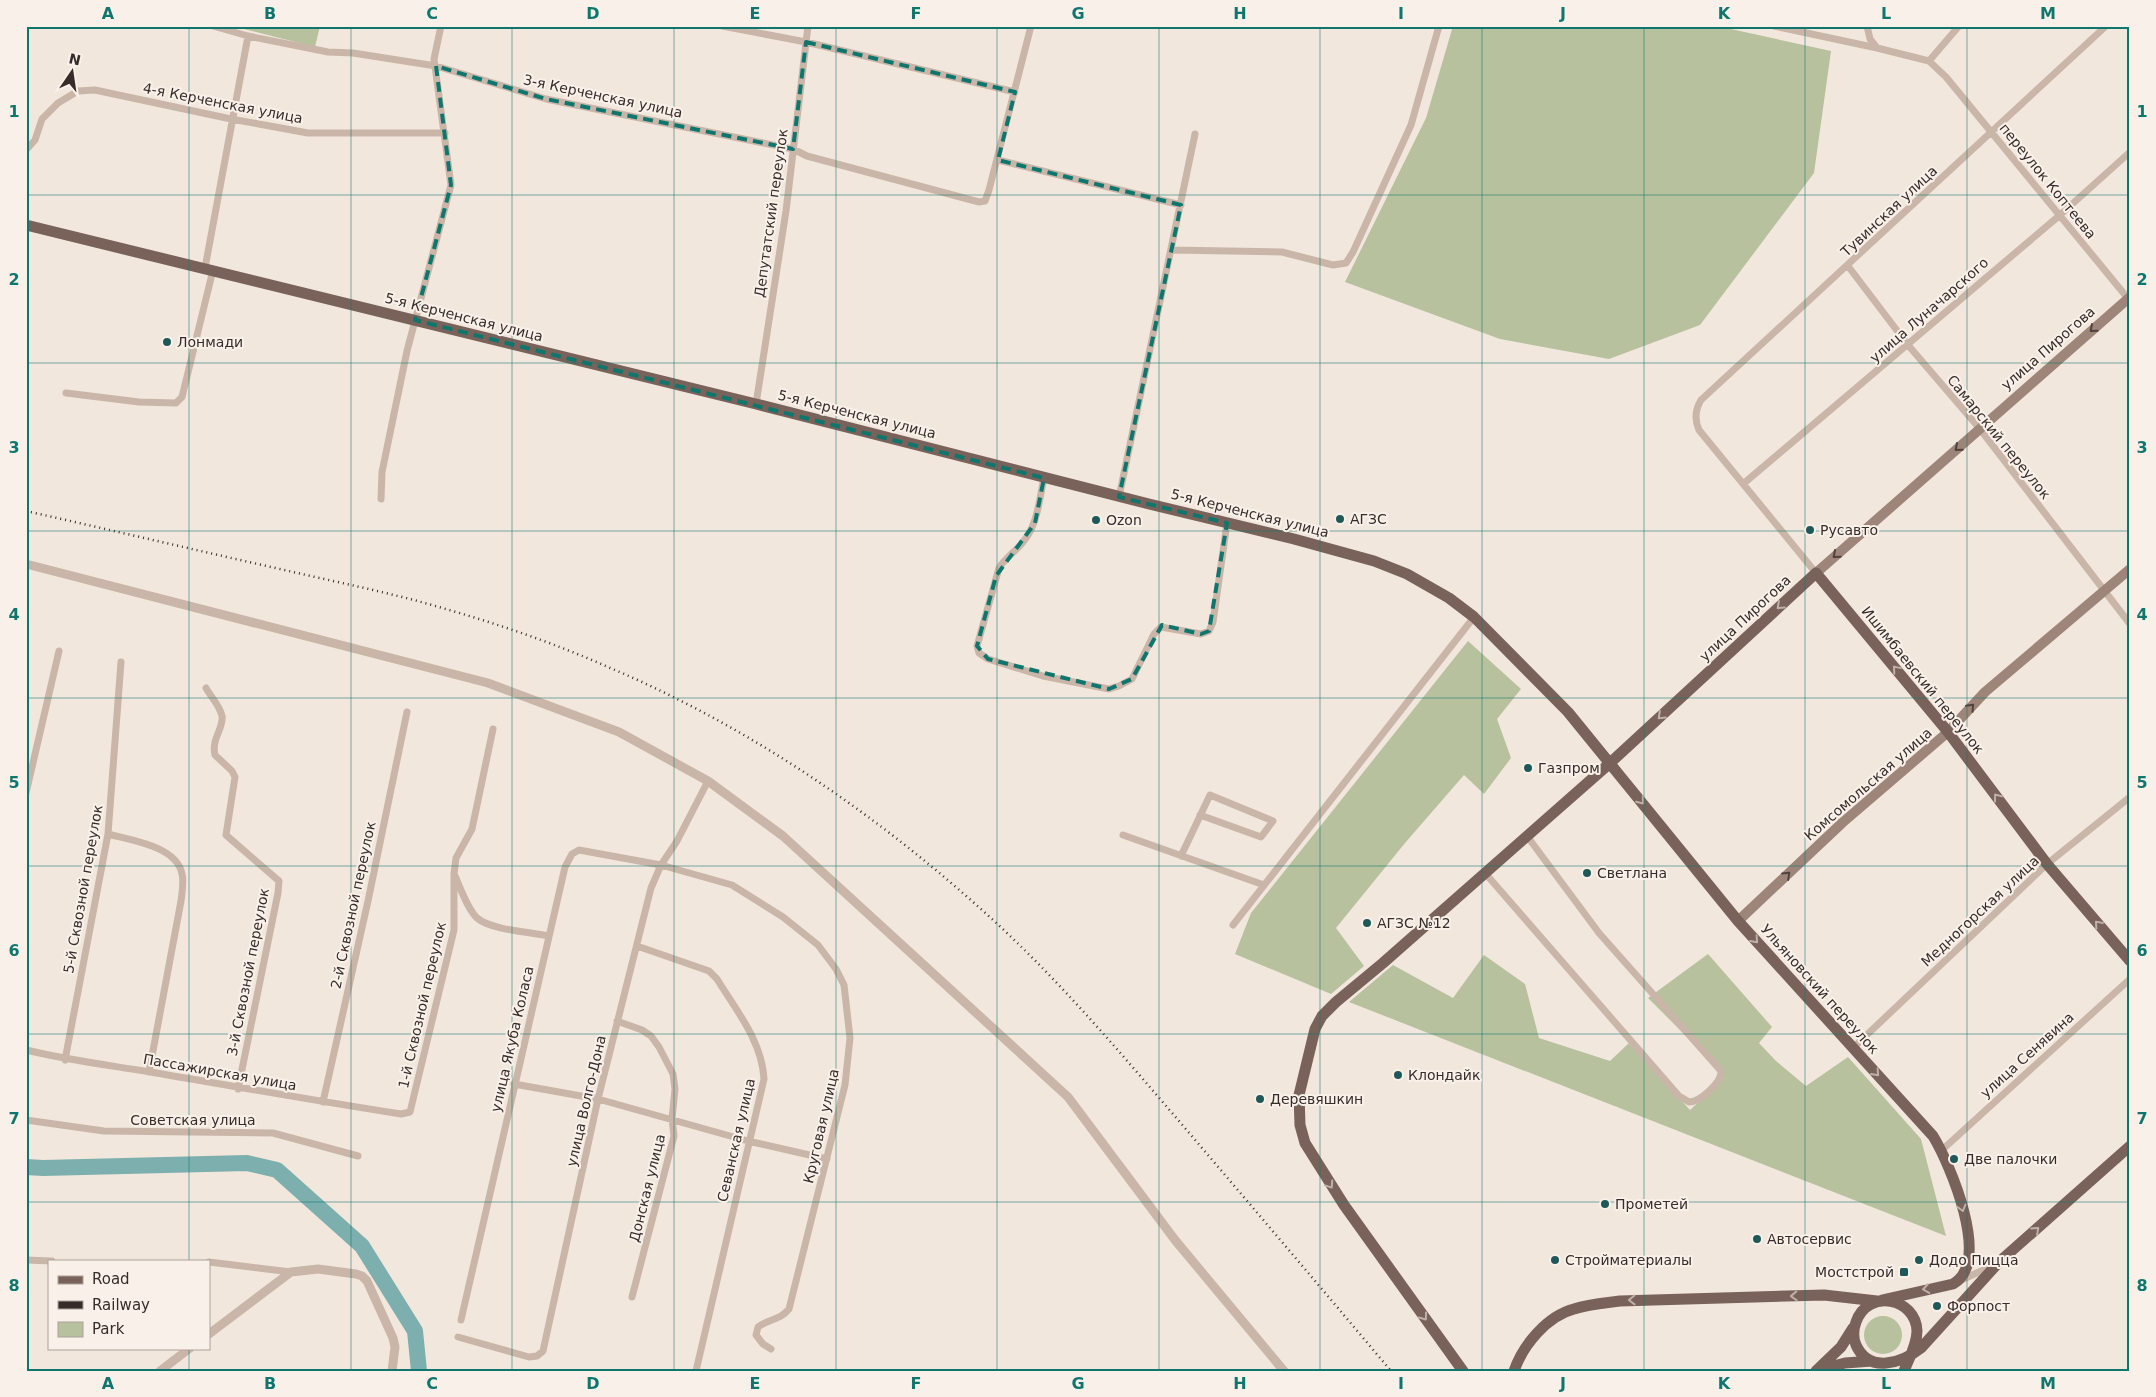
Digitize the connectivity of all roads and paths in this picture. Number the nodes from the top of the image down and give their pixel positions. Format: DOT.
graph roads {
  1 [pos="213,26"];
  2 [pos="441,26"];
  3 [pos="722,26"];
  4 [pos="808,26"];
  5 [pos="1031,26"];
  6 [pos="1440,26"];
  7 [pos="1774,26"];
  8 [pos="1867,26"];
  9 [pos="1958,26"];
  10 [pos="2106,26"];
  11 [pos="248,36"];
  12 [pos="806,42"];
  13 [pos="1877,48"];
  14 [pos="1928,61"];
  15 [pos="436,66"];
  16 [pos="1015,92"];
  17 [pos="231,120"];
  18 [pos="1992,131"];
  19 [pos="445,133"];
  20 [pos="1195,134"];
  21 [pos="793,149"];
  22 [pos="26,150"];
  23 [pos="2130,152"];
  24 [pos="998,160"];
  25 [pos="1182,205"];
  26 [pos="2060,215"];
  27 [pos="26,225"];
  28 [pos="1172,250"];
  29 [pos="1848,266"];
  30 [pos="209,269"];
  31 [pos="2129,299"];
  32 [pos="415,320"];
  33 [pos="1908,345"];
  34 [pos="66,393"];
  35 [pos="756,404"];
  36 [pos="1695,417"];
  37 [pos="1980,429"];
  38 [pos="1044,478"];
  39 [pos="1743,484"];
  40 [pos="1119,497"];
  41 [pos="382,499"];
  42 [pos="1227,523"];
  43 [pos="26,564"];
  44 [pos="2130,569"];
  45 [pos="1816,573"];
  46 [pos="2105,592"];
  47 [pos="1474,616"];
  48 [pos="2130,624"];
  49 [pos="59,651"];
  50 [pos="121,662"];
  51 [pos="206,688"];
  52 [pos="406,712"];
  53 [pos="493,729"];
  54 [pos="1948,732"];
  55 [pos="1610,763"];
  56 [pos="708,782"];
  57 [pos="26,793"];
  58 [pos="2130,797"];
  59 [pos="1200,815"];
  60 [pos="108,834"];
  61 [pos="1123,835"];
  62 [pos="1527,836"];
  63 [pos="1181,856"];
  64 [pos="2047,864"];
  65 [pos="662,865"];
  66 [pos="1485,873"];
  67 [pos="454,874"];
  68 [pos="1264,885"];
  69 [pos="1738,921"];
  70 [pos="1233,925"];
  71 [pos="549,936"];
  72 [pos="637,946"];
  73 [pos="2130,961"];
  74 [pos="2130,979"];
  75 [pos="617,1021"];
  76 [pos="1853,1048"];
  77 [pos="26,1050"];
  78 [pos="65,1060"];
  79 [pos="149,1072"];
  80 [pos="514,1084"];
  81 [pos="238,1089"];
  82 [pos="598,1099"];
  83 [pos="323,1102"];
  84 [pos="410,1112"];
  85 [pos="672,1119"];
  86 [pos="26,1120"];
  87 [pos="748,1141"];
  88 [pos="2130,1146"];
  89 [pos="1942,1150"];
  90 [pos="358,1156"];
  91 [pos="827,1159"];
  92 [pos="26,1260"];
  93 [pos="48,1261"];
  94 [pos="210,1262"];
  95 [pos="1999,1262"];
  96 [pos="291,1272"];
  97 [pos="1953,1284"];
  98 [pos="632,1297"];
  99 [pos="1879,1300"];
  100 [pos="460,1320"];
  101 [pos="1854,1327"];
  102 [pos="210,1333"];
  103 [pos="458,1337"];
  104 [pos="771,1349"];
  105 [pos="187,1350"];
  106 [pos="1911,1356"];
  107 [pos="1872,1361"];
  108 [pos="160,1371"];
  109 [pos="392,1371"];
  110 [pos="696,1371"];
  111 [pos="1284,1371"];
  112 [pos="1463,1371"];
  113 [pos="1514,1371"];
  114 [pos="1817,1371"];
  115 [pos="1904,1371"];
  1 -- 11 [label="street, 3-я Керченская улица"];
  2 -- 15 [label="street"];
  3 -- 12 [label="street"];
  4 -- 12 [label="street, Депутатский переулок"];
  5 -- 16 [label="street"];
  6 -- 28 [label="street"];
  7 -- 13 [label="street"];
  8 -- 13 [label="street"];
  9 -- 14 [label="street"];
  10 -- 18 [label="street, Тувинская улица"];
  11 -- 15 [label="street, 3-я Керченская улица"];
  11 -- 17 [label="street"];
  12 -- 16 [label="street"];
  12 -- 21 [label="street, Депутатский переулок"];
  13 -- 14 [label="street"];
  14 -- 18 [label="street, переулок Коптеева"];
  15 -- 19 [label="street"];
  15 -- 21 [label="street, 3-я Керченская улица"];
  16 -- 24 [label="street"];
  17 -- 19 [label="street, 4-я Керченская улица"];
  17 -- 22 [label="street, 4-я Керченская улица"];
  17 -- 30 [label="street"];
  18 -- 26 [label="street, переулок Коптеева"];
  18 -- 29 [label="street, Тувинская улица"];
  19 -- 32 [label="street"];
  20 -- 25 [label="street"];
  21 -- 24 [label="street, 3-я Керченская улица"];
  21 -- 35 [label="street, Депутатский переулок"];
  23 -- 26 [label="street, улица Луначарского"];
  24 -- 25 [label="street"];
  25 -- 28 [label="street"];
  26 -- 31 [label="street, переулок Коптеева"];
  26 -- 33 [label="street, улица Луначарского"];
  27 -- 30 [label="main road, 5-я Керченская улица"];
  28 -- 40 [label="street"];
  29 -- 33 [label="street, Самарский переулок"];
  29 -- 36 [label="street, Тувинская улица"];
  30 -- 32 [label="main road, 5-я Керченская улица"];
  30 -- 34 [label="street"];
  31 -- 37 [label="main road, улица Пирогова, one-way"];
  32 -- 35 [label="main road, 5-я Керченская улица"];
  32 -- 41 [label="street"];
  33 -- 37 [label="street, Самарский переулок"];
  33 -- 39 [label="street, улица Луначарского"];
  35 -- 38 [label="main road, 5-я Керченская улица"];
  36 -- 39 [label="street, Ишимбаевский переулок"];
  37 -- 45 [label="main road, улица Пирогова, one-way"];
  37 -- 46 [label="street, Самарский переулок"];
  38 -- 40 [label="main road, 5-я Керченская улица"];
  38 -- 42 [label="street"];
  39 -- 45 [label="street, Ишимбаевский переулок"];
  40 -- 42 [label="main road, 5-я Керченская улица"];
  42 -- 47 [label="main road, 5-я Керченская улица"];
  43 -- 56 [label="street"];
  44 -- 46 [label="main road, Комсомольская улица"];
  54 -- 45 [label="main road, Ишимбаевский переулок, one-way"];
  45 -- 55 [label="main road, улица Пирогова, one-way"];
  46 -- 48 [label="street, Самарский переулок"];
  54 -- 46 [label="main road, Комсомольская улица, one-way"];
  47 -- 55 [label="main road, 5-я Керченская улица"];
  47 -- 68 [label="street"];
  49 -- 57 [label="street"];
  50 -- 60 [label="street, 5-й Сквозной переулок"];
  51 -- 81 [label="street, 3-й Сквозной переулок"];
  52 -- 83 [label="street, 2-й Сквозной переулок"];
  53 -- 67 [label="street, 1-й Сквозной переулок"];
  64 -- 54 [label="main road, Ишимбаевский переулок, one-way"];
  69 -- 54 [label="main road, Комсомольская улица, one-way"];
  55 -- 62 [label="main road, улица Пирогова"];
  55 -- 69 [label="main road, Ульяновский переулок, one-way"];
  56 -- 65 [label="street, улица Волго-Дона"];
  56 -- 111 [label="street"];
  58 -- 64 [label="street, Медногорская улица"];
  59 -- 59 [label="street"];
  59 -- 63 [label="street"];
  60 -- 78 [label="street, 5-й Сквозной переулок"];
  60 -- 79 [label="street"];
  61 -- 63 [label="street"];
  62 -- 66 [label="main road, улица Пирогова"];
  62 -- 66 [label="street"];
  63 -- 68 [label="street"];
  73 -- 64 [label="main road, Ишимбаевский переулок, one-way"];
  64 -- 76 [label="street, Медногорская улица"];
  65 -- 71 [label="street, улица Якуба Коласа"];
  65 -- 72 [label="street, улица Волго-Дона"];
  65 -- 91 [label="street, Круговая улица"];
  66 -- 112 [label="main road, улица Пирогова, one-way"];
  67 -- 71 [label="street"];
  67 -- 84 [label="street, 1-й Сквозной переулок"];
  68 -- 70 [label="street"];
  69 -- 76 [label="main road, Ульяновский переулок, one-way"];
  71 -- 80 [label="street, улица Якуба Коласа"];
  72 -- 75 [label="street, улица Волго-Дона"];
  72 -- 87 [label="street, Севанская улица"];
  74 -- 89 [label="street, улица Сенявина"];
  75 -- 82 [label="street, улица Волго-Дона"];
  75 -- 85 [label="street, Донская улица"];
  76 -- 89 [label="main road, Ульяновский переулок, one-way"];
  77 -- 78 [label="street, Пассажирская улица"];
  78 -- 79 [label="street, Пассажирская улица"];
  79 -- 81 [label="street, Пассажирская улица"];
  80 -- 82 [label="street"];
  80 -- 100 [label="street, улица Якуба Коласа"];
  81 -- 83 [label="street, Пассажирская улица"];
  82 -- 85 [label="street"];
  82 -- 103 [label="street, улица Волго-Дона"];
  83 -- 84 [label="street, Пассажирская улица"];
  85 -- 87 [label="street"];
  85 -- 98 [label="street, Донская улица"];
  86 -- 90 [label="street, Советская улица"];
  87 -- 91 [label="street"];
  87 -- 110 [label="street, Севанская улица"];
  95 -- 88 [label="main road, one-way"];
  89 -- 97 [label="main road, Ульяновский переулок, one-way"];
  91 -- 104 [label="street, Круговая улица"];
  92 -- 93 [label="street"];
  94 -- 96 [label="street"];
  95 -- 97 [label="street"];
  95 -- 106 [label="main road"];
  96 -- 102 [label="street"];
  96 -- 109 [label="street"];
  97 -- 99 [label="main road, one-way"];
  99 -- 101 [label="main road"];
  99 -- 106 [label="main road"];
  99 -- 113 [label="main road, one-way"];
  101 -- 107 [label="main road"];
  101 -- 114 [label="main road"];
  105 -- 108 [label="street"];
  106 -- 107 [label="main road"];
  106 -- 115 [label="main road"];
  107 -- 114 [label="main road"];
}
